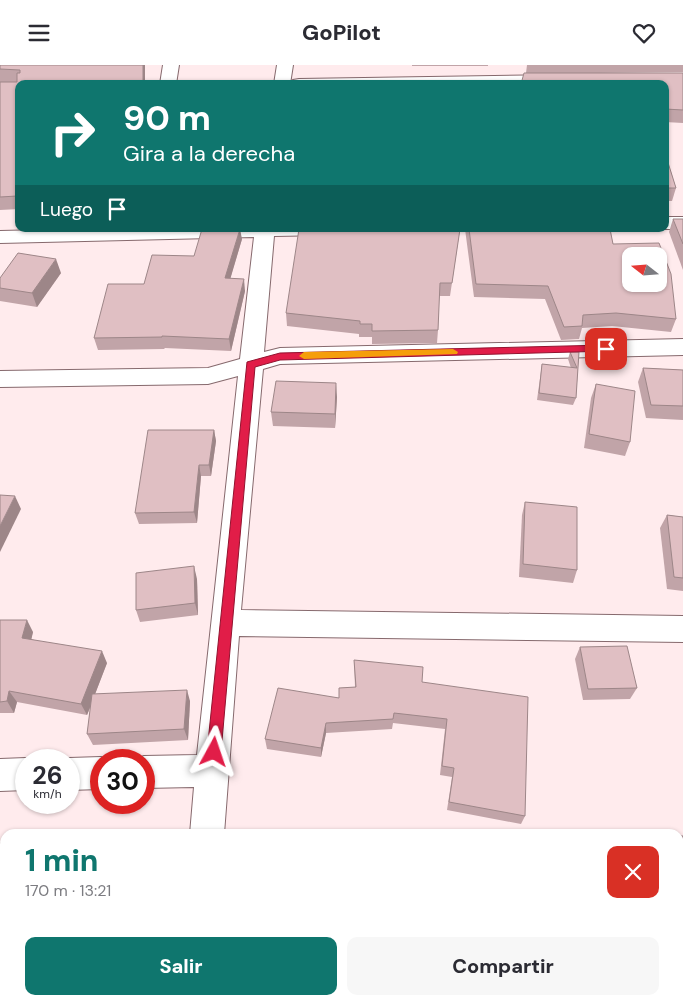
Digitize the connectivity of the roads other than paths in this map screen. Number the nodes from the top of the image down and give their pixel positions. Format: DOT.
graph roads {
  1 [pos="171,65"];
  2 [pos="285,65"];
  3 [pos="169,80"];
  4 [pos="283,80"];
  5 [pos="669,223"];
  6 [pos="683,223"];
  7 [pos="189,232"];
  8 [pos="265,232"];
  9 [pos="0,237"];
  10 [pos="683,347"];
  11 [pos="250,365"];
  12 [pos="0,379"];
  13 [pos="225,623"];
  14 [pos="683,629"];
  15 [pos="212,771"];
  16 [pos="155,772"];
  17 [pos="15,774"];
  18 [pos="0,775"];
  19 [pos="207,829"];
  1 -- 3 [label="street"];
  2 -- 4 [label="street"];
  5 -- 6 [label="street"];
  7 -- 9 [label="street"];
  8 -- 11 [label="street"];
  10 -- 11 [label="street"];
  11 -- 12 [label="street"];
  11 -- 13 [label="street"];
  13 -- 14 [label="street"];
  13 -- 15 [label="street"];
  15 -- 16 [label="street"];
  15 -- 19 [label="street"];
  17 -- 18 [label="street"];
}
